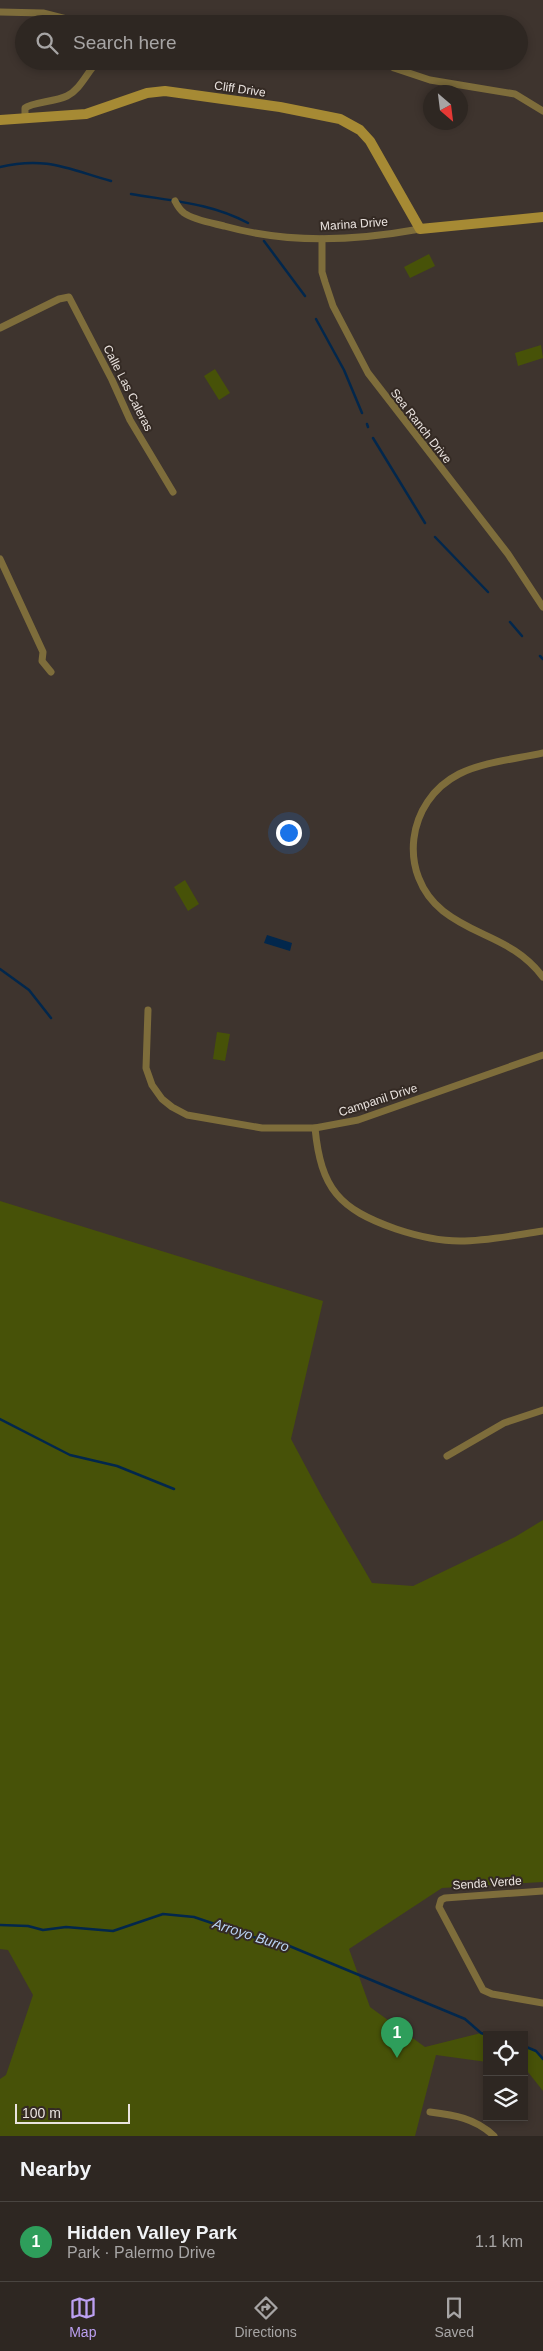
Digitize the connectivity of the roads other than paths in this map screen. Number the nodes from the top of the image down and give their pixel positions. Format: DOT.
graph roads {
  1 [pos="0,12"];
  2 [pos="51,15"];
  3 [pos="90,70"];
  4 [pos="400,70"];
  5 [pos="543,111"];
  6 [pos="26,119"];
  7 [pos="0,120"];
  8 [pos="175,201"];
  9 [pos="543,217"];
  10 [pos="420,228"];
  11 [pos="322,240"];
  12 [pos="0,328"];
  13 [pos="173,492"];
  14 [pos="0,559"];
  15 [pos="543,607"];
  16 [pos="51,672"];
  17 [pos="543,753"];
  18 [pos="543,977"];
  19 [pos="148,1010"];
  20 [pos="543,1055"];
  21 [pos="315,1128"];
  22 [pos="543,1231"];
  23 [pos="543,1410"];
  24 [pos="447,1456"];
  25 [pos="543,1891"];
  26 [pos="543,2003"];
  27 [pos="430,2112"];
  28 [pos="494,2136"];
  1 -- 2 [label="street"];
  3 -- 6 [label="street"];
  4 -- 5 [label="street"];
  6 -- 7 [label="street, Cliff Drive"];
  6 -- 10 [label="street, Cliff Drive"];
  8 -- 11 [label="street, Marina Drive"];
  9 -- 10 [label="street, Marina Drive"];
  10 -- 11 [label="street, Marina Drive"];
  11 -- 15 [label="street, Sea Ranch Drive"];
  12 -- 13 [label="street, Calle Las Caleras"];
  14 -- 16 [label="street"];
  17 -- 18 [label="street"];
  19 -- 21 [label="street, Campanil Drive"];
  20 -- 21 [label="street, Campanil Drive"];
  21 -- 22 [label="street"];
  23 -- 24 [label="street"];
  25 -- 26 [label="street, Senda Verde"];
  27 -- 28 [label="street"];
}
